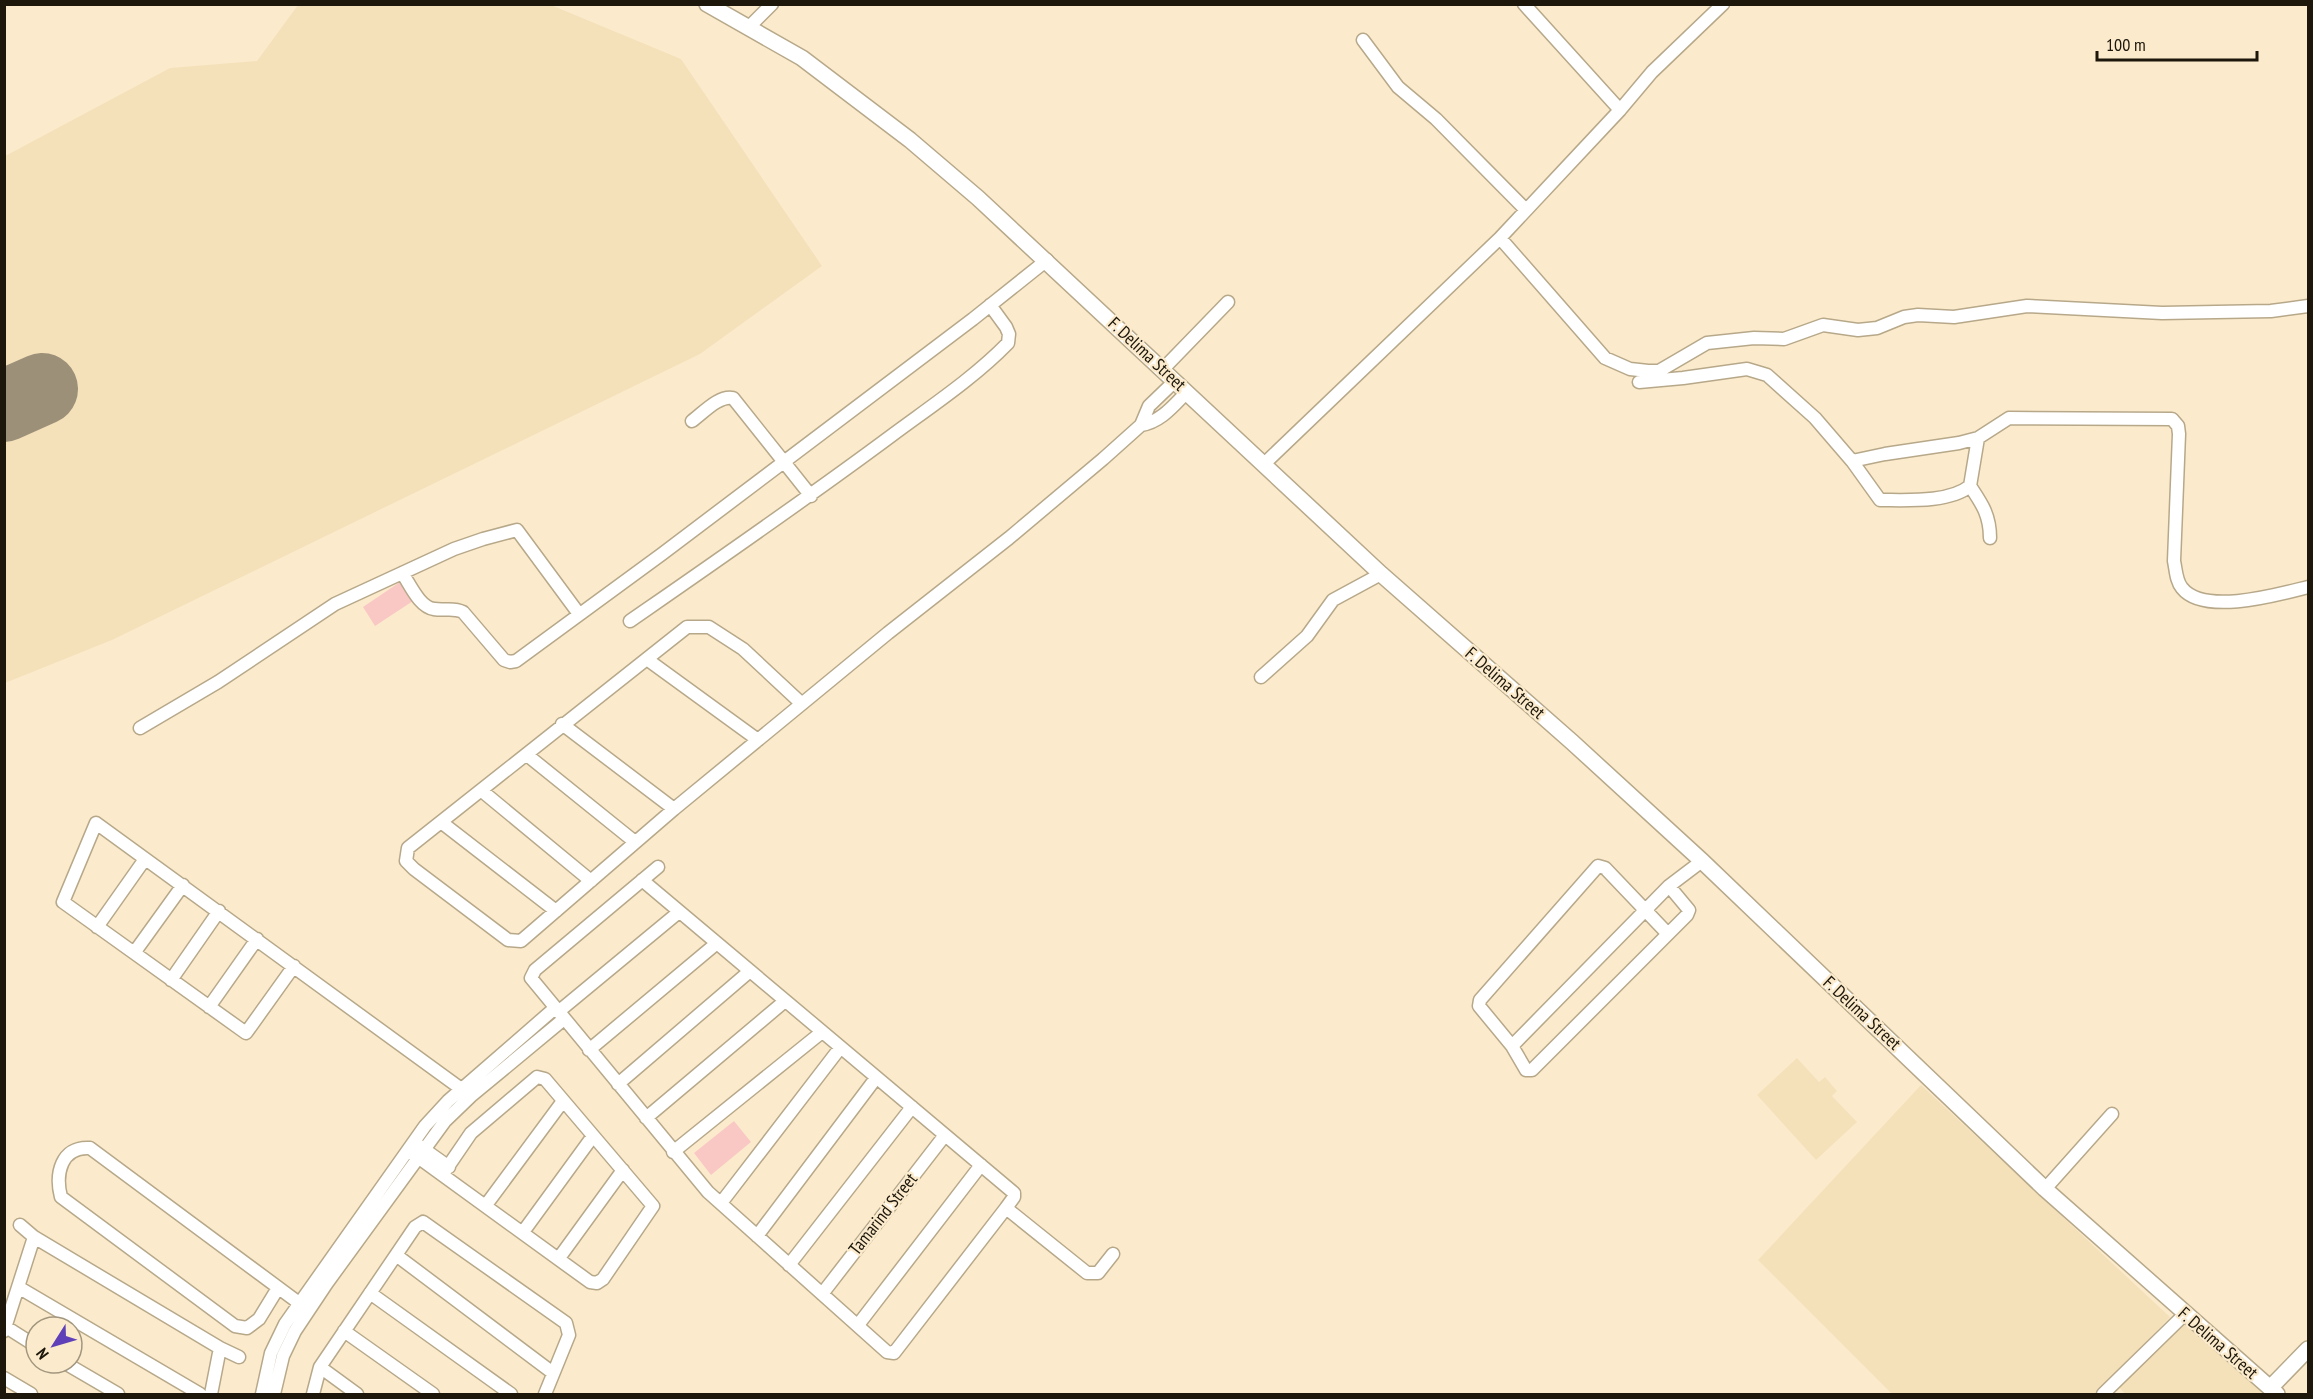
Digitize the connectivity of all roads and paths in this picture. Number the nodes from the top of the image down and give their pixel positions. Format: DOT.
graph roads {
  1 [pos="706,4"];
  2 [pos="772,4"];
  3 [pos="1524,4"];
  4 [pos="1723,4"];
  5 [pos="749,27"];
  6 [pos="1363,40"];
  7 [pos="1620,110"];
  8 [pos="1525,209"];
  9 [pos="1500,238"];
  10 [pos="1047,260"];
  11 [pos="1228,302"];
  12 [pos="990,305"];
  13 [pos="2308,306"];
  14 [pos="1163,369"];
  15 [pos="1175,381"];
  16 [pos="1639,382"];
  17 [pos="1187,392"];
  18 [pos="692,421"];
  19 [pos="1141,425"];
  20 [pos="1978,438"];
  21 [pos="785,460"];
  22 [pos="1852,461"];
  23 [pos="1264,464"];
  24 [pos="1970,486"];
  25 [pos="812,495"];
  26 [pos="1989,538"];
  27 [pos="402,573"];
  28 [pos="1381,573"];
  29 [pos="2308,587"];
  30 [pos="579,614"];
  31 [pos="630,621"];
  32 [pos="648,660"];
  33 [pos="1261,677"];
  34 [pos="802,704"];
  35 [pos="562,724"];
  36 [pos="140,728"];
  37 [pos="758,740"];
  38 [pos="527,755"];
  39 [pos="482,791"];
  40 [pos="674,809"];
  41 [pos="441,822"];
  42 [pos="635,842"];
  43 [pos="146,859"];
  44 [pos="1702,861"];
  45 [pos="658,867"];
  46 [pos="642,880"];
  47 [pos="591,881"];
  48 [pos="183,885"];
  49 [pos="1669,886"];
  50 [pos="1646,910"];
  51 [pos="219,911"];
  52 [pos="556,911"];
  53 [pos="680,912"];
  54 [pos="97,927"];
  55 [pos="1668,934"];
  56 [pos="256,939"];
  57 [pos="717,943"];
  58 [pos="134,953"];
  59 [pos="294,966"];
  60 [pos="750,971"];
  61 [pos="171,980"];
  62 [pos="785,1001"];
  63 [pos="209,1007"];
  64 [pos="559,1013"];
  65 [pos="538,1022"];
  66 [pos="822,1032"];
  67 [pos="547,1033"];
  68 [pos="1512,1047"];
  69 [pos="840,1048"];
  70 [pos="589,1050"];
  71 [pos="876,1078"];
  72 [pos="618,1084"];
  73 [pos="466,1093"];
  74 [pos="564,1101"];
  75 [pos="912,1107"];
  76 [pos="2112,1114"];
  77 [pos="646,1118"];
  78 [pos="945,1135"];
  79 [pos="593,1136"];
  80 [pos="416,1149"];
  81 [pos="673,1152"];
  82 [pos="981,1165"];
  83 [pos="446,1170"];
  84 [pos="623,1170"];
  85 [pos="2045,1189"];
  86 [pos="721,1203"];
  87 [pos="486,1205"];
  88 [pos="1006,1208"];
  89 [pos="20,1225"];
  90 [pos="523,1232"];
  91 [pos="757,1236"];
  92 [pos="34,1237"];
  93 [pos="1113,1254"];
  94 [pos="396,1256"];
  95 [pos="559,1258"];
  96 [pos="789,1264"];
  97 [pos="18,1287"];
  98 [pos="278,1288"];
  99 [pos="370,1293"];
  100 [pos="822,1293"];
  101 [pos="300,1309"];
  102 [pos="2185,1314"];
  103 [pos="858,1325"];
  104 [pos="5,1329"];
  105 [pos="344,1331"];
  106 [pos="24,1339"];
  107 [pos="220,1347"];
  108 [pos="2308,1349"];
  109 [pos="277,1354"];
  110 [pos="239,1357"];
  111 [pos="320,1367"];
  112 [pos="553,1373"];
  113 [pos="84,1374"];
  114 [pos="4,1378"];
  115 [pos="2111,1392"];
  116 [pos="2271,1392"];
  117 [pos="31,1395"];
  118 [pos="118,1395"];
  119 [pos="200,1395"];
  120 [pos="211,1395"];
  121 [pos="262,1395"];
  122 [pos="274,1395"];
  123 [pos="313,1395"];
  124 [pos="357,1395"];
  125 [pos="433,1395"];
  126 [pos="511,1395"];
  127 [pos="545,1395"];
  1 -- 5 [label="street, F. Delima Street"];
  2 -- 5 [label="street"];
  3 -- 7 [label="street"];
  4 -- 7 [label="street"];
  5 -- 10 [label="street, F. Delima Street"];
  6 -- 8 [label="street"];
  7 -- 8 [label="street"];
  8 -- 9 [label="street"];
  9 -- 13 [label="street"];
  9 -- 23 [label="street"];
  10 -- 12 [label="street"];
  10 -- 14 [label="street, F. Delima Street"];
  11 -- 14 [label="street"];
  12 -- 21 [label="street"];
  12 -- 25 [label="street"];
  14 -- 15 [label="street, F. Delima Street"];
  15 -- 17 [label="street, F. Delima Street"];
  15 -- 19 [label="street"];
  16 -- 22 [label="street"];
  17 -- 19 [label="street"];
  17 -- 23 [label="street, F. Delima Street"];
  18 -- 21 [label="street"];
  19 -- 34 [label="street"];
  20 -- 22 [label="street"];
  20 -- 24 [label="street"];
  20 -- 29 [label="street"];
  21 -- 25 [label="street"];
  21 -- 30 [label="street"];
  22 -- 24 [label="street"];
  23 -- 28 [label="street, F. Delima Street"];
  24 -- 26 [label="street"];
  25 -- 31 [label="street"];
  27 -- 30 [label="street"];
  27 -- 30 [label="street"];
  27 -- 36 [label="street"];
  28 -- 33 [label="street"];
  28 -- 44 [label="street, F. Delima Street"];
  32 -- 34 [label="street"];
  32 -- 35 [label="street"];
  32 -- 37 [label="street"];
  34 -- 37 [label="street"];
  35 -- 38 [label="street"];
  35 -- 40 [label="street"];
  37 -- 40 [label="street"];
  38 -- 39 [label="street"];
  38 -- 42 [label="street"];
  39 -- 41 [label="street"];
  39 -- 47 [label="street"];
  40 -- 42 [label="street"];
  41 -- 52 [label="street"];
  41 -- 52 [label="street"];
  42 -- 47 [label="street"];
  43 -- 48 [label="street"];
  43 -- 54 [label="street"];
  43 -- 54 [label="street"];
  44 -- 49 [label="street"];
  44 -- 85 [label="street, F. Delima Street"];
  45 -- 46 [label="street"];
  46 -- 53 [label="street"];
  46 -- 64 [label="street"];
  47 -- 52 [label="street"];
  48 -- 51 [label="street"];
  48 -- 58 [label="street"];
  49 -- 50 [label="street"];
  49 -- 55 [label="street"];
  50 -- 55 [label="street"];
  50 -- 68 [label="street"];
  50 -- 68 [label="street"];
  51 -- 56 [label="street"];
  51 -- 61 [label="street"];
  53 -- 57 [label="street"];
  53 -- 64 [label="street"];
  54 -- 58 [label="street"];
  55 -- 68 [label="street"];
  56 -- 59 [label="street"];
  56 -- 63 [label="street"];
  57 -- 60 [label="street"];
  57 -- 70 [label="street"];
  58 -- 61 [label="street"];
  59 -- 63 [label="street"];
  59 -- 73 [label="street"];
  60 -- 62 [label="street"];
  60 -- 72 [label="street"];
  61 -- 63 [label="street"];
  62 -- 66 [label="street"];
  62 -- 77 [label="street"];
  64 -- 65 [label="street"];
  64 -- 67 [label="street"];
  64 -- 70 [label="street"];
  65 -- 67 [label="street"];
  65 -- 73 [label="street"];
  66 -- 69 [label="street"];
  66 -- 81 [label="street"];
  67 -- 73 [label="street"];
  69 -- 71 [label="street"];
  69 -- 86 [label="street"];
  70 -- 72 [label="street"];
  71 -- 75 [label="street"];
  71 -- 91 [label="street"];
  72 -- 77 [label="street"];
  73 -- 80 [label="street"];
  74 -- 79 [label="street"];
  74 -- 83 [label="street"];
  74 -- 87 [label="street"];
  75 -- 78 [label="street"];
  75 -- 96 [label="street"];
  76 -- 85 [label="street"];
  77 -- 81 [label="street"];
  78 -- 82 [label="street"];
  78 -- 100 [label="street, Tamarind Street"];
  79 -- 84 [label="street"];
  79 -- 90 [label="street"];
  80 -- 83 [label="street"];
  80 -- 101 [label="street"];
  81 -- 86 [label="street"];
  82 -- 88 [label="street"];
  82 -- 103 [label="street"];
  83 -- 87 [label="street"];
  84 -- 95 [label="street"];
  84 -- 95 [label="street"];
  85 -- 102 [label="street, F. Delima Street"];
  86 -- 91 [label="street"];
  87 -- 90 [label="street"];
  88 -- 93 [label="street"];
  88 -- 103 [label="street"];
  89 -- 92 [label="street"];
  90 -- 95 [label="street"];
  91 -- 96 [label="street"];
  92 -- 97 [label="street"];
  92 -- 107 [label="street"];
  94 -- 99 [label="street"];
  94 -- 112 [label="street"];
  94 -- 112 [label="street"];
  96 -- 100 [label="street"];
  97 -- 104 [label="street"];
  97 -- 119 [label="street"];
  98 -- 98 [label="street"];
  98 -- 101 [label="street"];
  99 -- 105 [label="street"];
  99 -- 126 [label="street"];
  100 -- 103 [label="street"];
  101 -- 109 [label="street"];
  102 -- 115 [label="street"];
  102 -- 116 [label="street, F. Delima Street"];
  104 -- 106 [label="street"];
  105 -- 111 [label="street"];
  105 -- 125 [label="street"];
  107 -- 110 [label="street"];
  107 -- 120 [label="street"];
  108 -- 116 [label="street"];
  109 -- 121 [label="street"];
  109 -- 122 [label="street"];
  111 -- 123 [label="street"];
  111 -- 124 [label="street"];
  112 -- 127 [label="street"];
  113 -- 118 [label="street"];
  114 -- 117 [label="street"];
}
